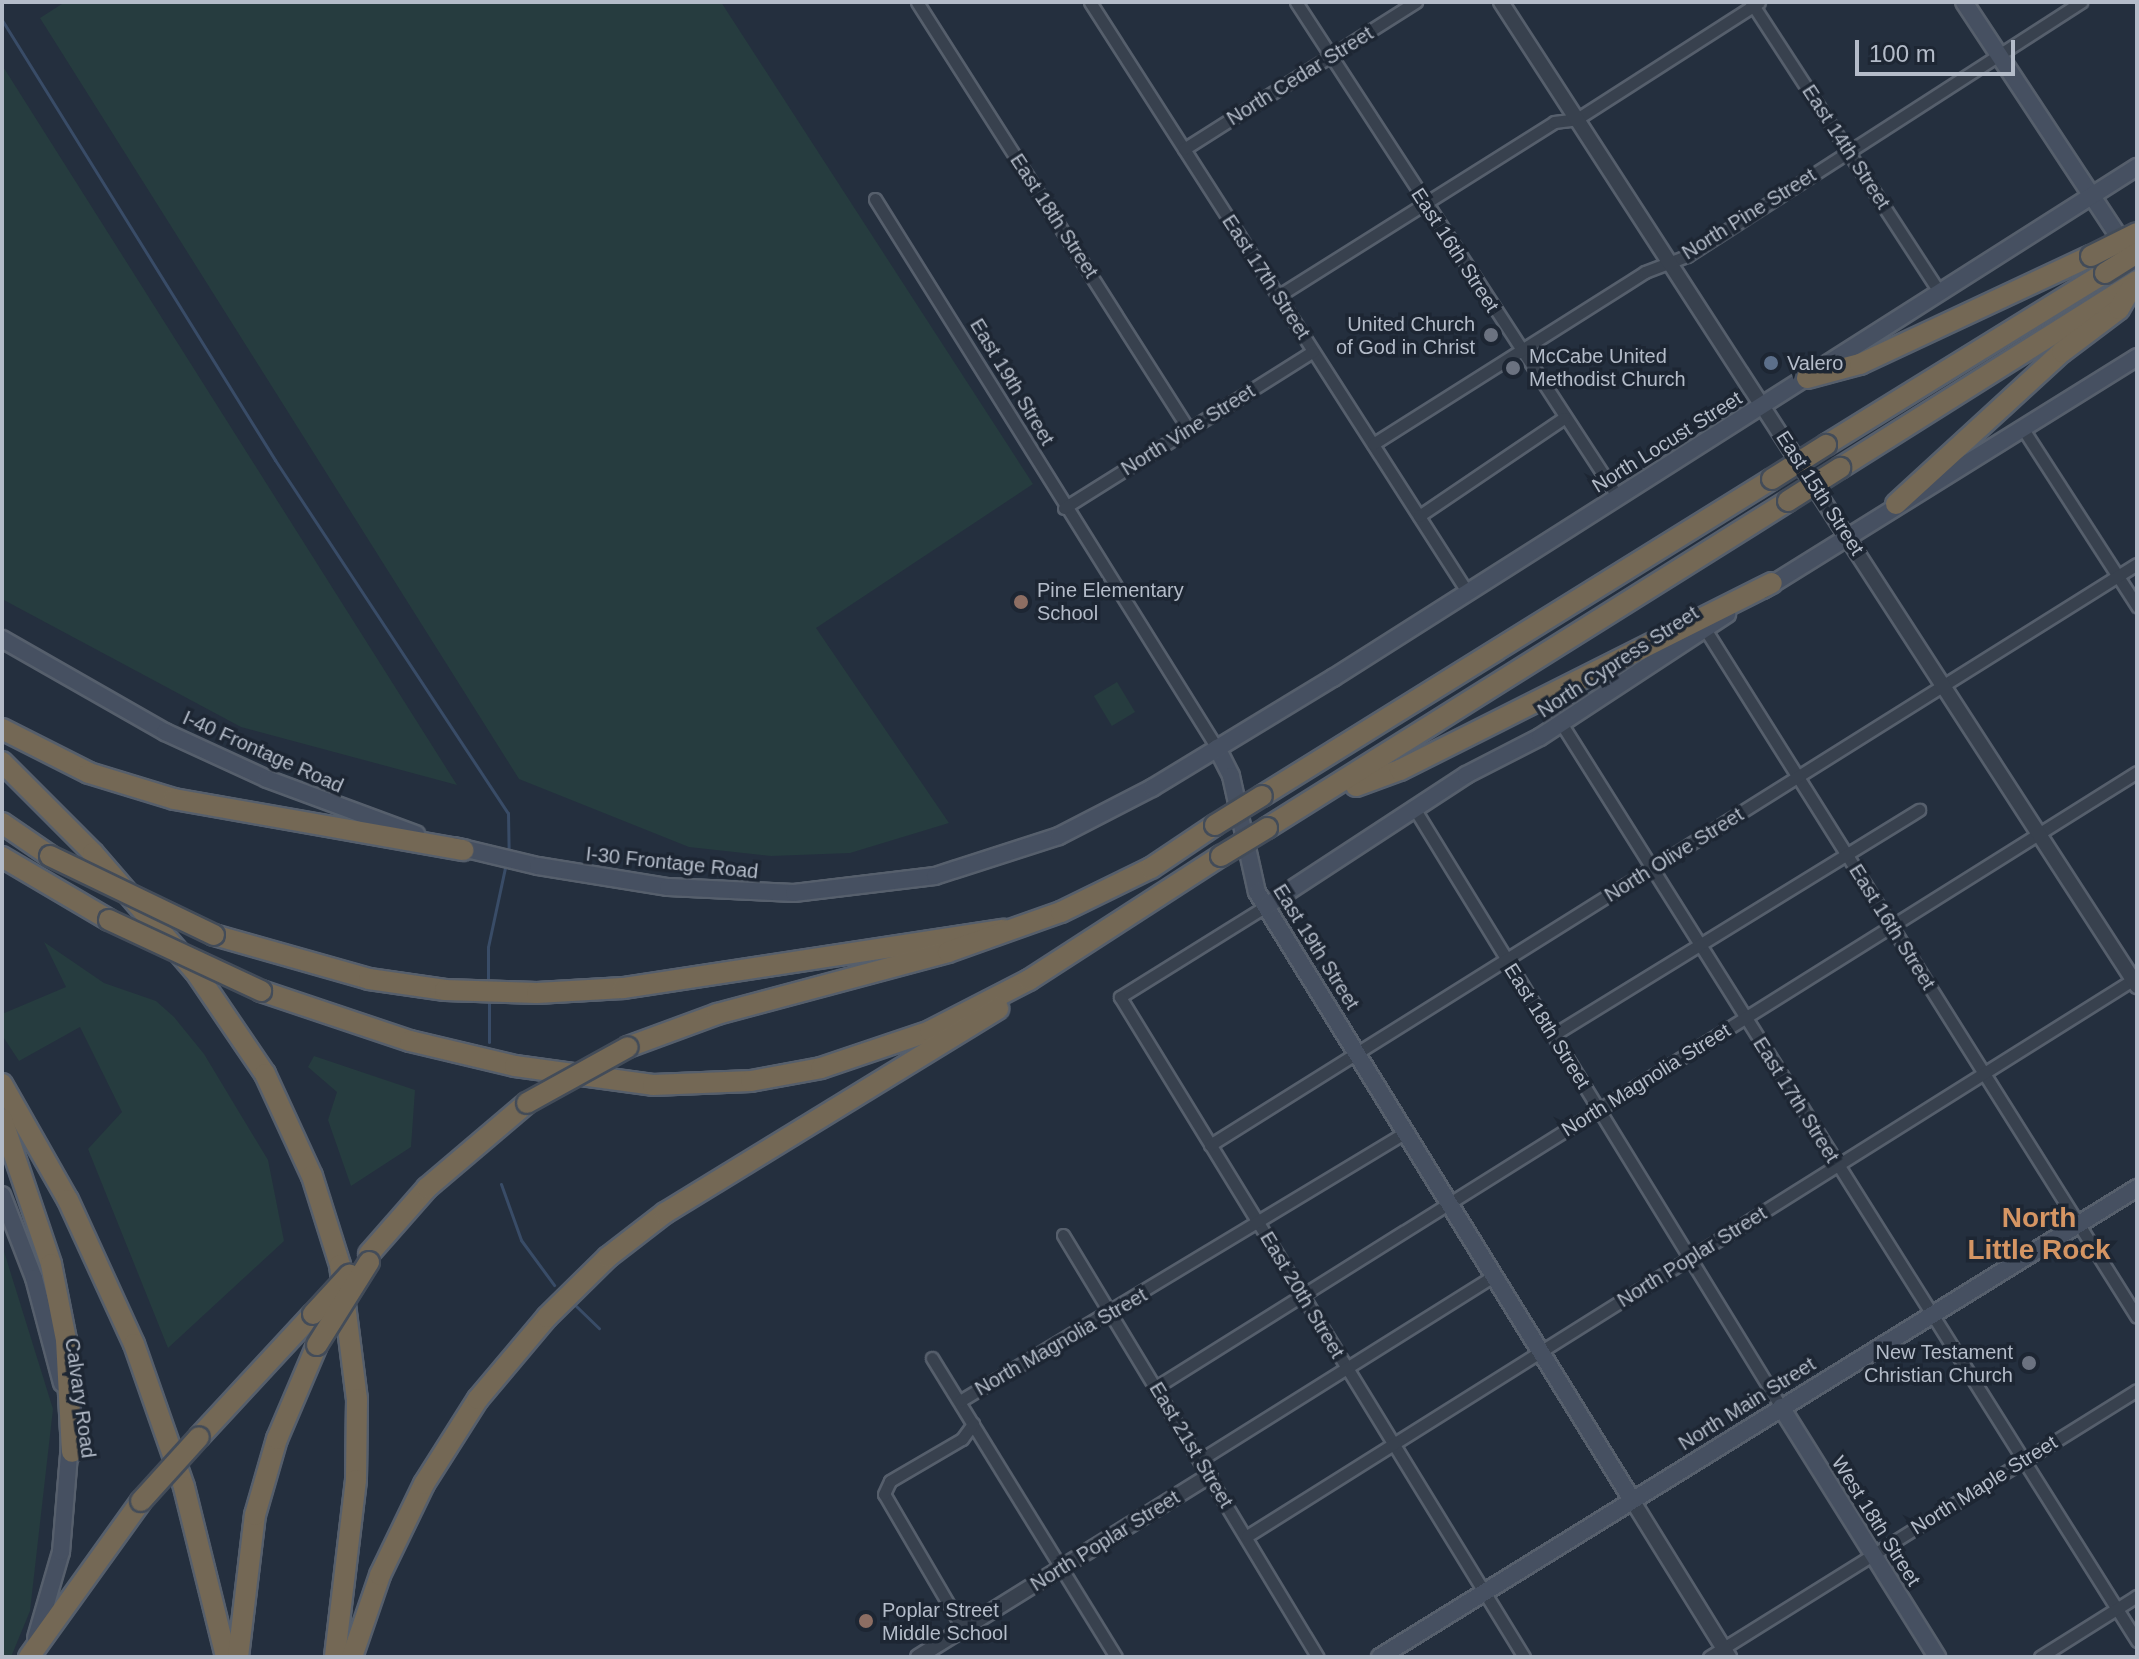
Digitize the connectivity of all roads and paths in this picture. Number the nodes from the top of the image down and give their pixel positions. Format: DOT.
graph roads {
  1 [pos="917,2"];
  2 [pos="1296,2"];
  3 [pos="1416,2"];
  4 [pos="1501,2"];
  5 [pos="1964,2"];
  6 [pos="2081,2"];
  7 [pos="1092,3"];
  8 [pos="1755,3"];
  9 [pos="1998,54"];
  10 [pos="1331,56"];
  11 [pos="1577,119"];
  12 [pos="1184,149"];
  13 [pos="1849,150"];
  14 [pos="2137,167"];
  15 [pos="2089,195"];
  16 [pos="875,199"];
  17 [pos="1425,204"];
  18 [pos="2137,233"];
  19 [pos="2137,253"];
  20 [pos="2137,262"];
  21 [pos="1667,263"];
  22 [pos="2128,289"];
  23 [pos="1939,292"];
  24 [pos="1278,296"];
  25 [pos="1313,351"];
  26 [pos="1519,351"];
  27 [pos="2137,357"];
  28 [pos="1807,378"];
  29 [pos="1763,406"];
  30 [pos="1564,418"];
  31 [pos="2023,429"];
  32 [pos="1189,430"];
  33 [pos="1373,444"];
  34 [pos="1617,496"];
  35 [pos="1896,504"];
  36 [pos="1064,508"];
  37 [pos="1419,516"];
  38 [pos="1847,535"];
  39 [pos="2137,564"];
  40 [pos="2118,576"];
  41 [pos="1772,583"];
  42 [pos="1468,593"];
  43 [pos="2137,606"];
  44 [pos="1705,629"];
  45 [pos="2,639"];
  46 [pos="1945,684"];
  47 [pos="1561,723"];
  48 [pos="2,729"];
  49 [pos="1217,748"];
  50 [pos="2,762"];
  51 [pos="2137,772"];
  52 [pos="1797,777"];
  53 [pos="1304,805"];
  54 [pos="1414,808"];
  55 [pos="1919,810"];
  56 [pos="2,823"];
  57 [pos="2041,833"];
  58 [pos="464,850"];
  59 [pos="1846,855"];
  60 [pos="2,857"];
  61 [pos="524,863"];
  62 [pos="1652,868"];
  63 [pos="1266,906"];
  64 [pos="1891,926"];
  65 [pos="1004,930"];
  66 [pos="1699,945"];
  67 [pos="1506,959"];
  68 [pos="1029,980"];
  69 [pos="2136,981"];
  70 [pos="1120,997"];
  71 [pos="1745,1018"];
  72 [pos="1553,1035"];
  73 [pos="1357,1053"];
  74 [pos="1984,1073"];
  75 [pos="2,1084"];
  76 [pos="1599,1109"];
  77 [pos="2,1119"];
  78 [pos="1406,1132"];
  79 [pos="1210,1145"];
  80 [pos="1837,1166"];
  81 [pos="2137,1188"];
  82 [pos="2,1195"];
  83 [pos="1450,1202"];
  84 [pos="1258,1224"];
  85 [pos="2079,1225"];
  86 [pos="1063,1235"];
  87 [pos="374,1252"];
  88 [pos="1690,1258"];
  89 [pos="1495,1275"];
  90 [pos="1302,1295"];
  91 [pos="1110,1312"];
  92 [pos="1929,1315"];
  93 [pos="2137,1317"];
  94 [pos="1543,1350"];
  95 [pos="932,1358"];
  96 [pos="1347,1368"];
  97 [pos="1156,1387"];
  98 [pos="2137,1390"];
  99 [pos="960,1401"];
  100 [pos="1781,1407"];
  101 [pos="973,1424"];
  102 [pos="1393,1444"];
  103 [pos="72,1452"];
  104 [pos="1200,1460"];
  105 [pos="2021,1462"];
  106 [pos="1210,1475"];
  107 [pos="1632,1500"];
  108 [pos="1247,1536"];
  109 [pos="1873,1555"];
  110 [pos="1062,1567"];
  111 [pos="1484,1593"];
  112 [pos="2137,1596"];
  113 [pos="2116,1609"];
  114 [pos="963,1629"];
  115 [pos="2137,1641"];
  116 [pos="1727,1652"];
  117 [pos="29,1657"];
  118 [pos="226,1657"];
  119 [pos="238,1657"];
  120 [pos="335,1657"];
  121 [pos="352,1657"];
  122 [pos="918,1657"];
  123 [pos="1116,1657"];
  124 [pos="1318,1657"];
  125 [pos="1380,1657"];
  126 [pos="1524,1657"];
  127 [pos="1709,1657"];
  128 [pos="1937,1657"];
  129 [pos="2040,1657"];
  1 -- 32 [label="street, East 18th Street"];
  2 -- 10 [label="street, East 16th Street"];
  3 -- 10 [label="street, North Cedar Street"];
  4 -- 11 [label="street, East 15th Street"];
  5 -- 9 [label="main road"];
  6 -- 9 [label="street, North Pine Street"];
  7 -- 12 [label="street, East 17th Street"];
  8 -- 11 [label="street"];
  8 -- 13 [label="street, East 14th Street"];
  9 -- 13 [label="street, North Pine Street"];
  9 -- 15 [label="main road"];
  10 -- 12 [label="street, North Cedar Street"];
  10 -- 17 [label="street, East 16th Street"];
  11 -- 17 [label="street"];
  11 -- 21 [label="street, East 15th Street"];
  12 -- 24 [label="street, East 17th Street"];
  13 -- 21 [label="street, North Pine Street"];
  13 -- 23 [label="street, East 14th Street"];
  14 -- 15 [label="main road, North Locust Street"];
  15 -- 20 [label="main road"];
  15 -- 23 [label="main road, North Locust Street"];
  16 -- 36 [label="street, East 19th Street"];
  17 -- 24 [label="street"];
  17 -- 26 [label="street, East 16th Street"];
  18 -- 28 [label="highway, bridge"];
  19 -- 65 [label="highway, bridge"];
  21 -- 26 [label="street, North Pine Street"];
  21 -- 29 [label="street, East 15th Street"];
  22 -- 35 [label="highway"];
  22 -- 53 [label="highway, bridge"];
  23 -- 28 [label="main road, North Locust Street"];
  24 -- 25 [label="street, East 17th Street"];
  25 -- 32 [label="street, North Vine Street"];
  25 -- 33 [label="street, East 17th Street"];
  26 -- 30 [label="street, East 16th Street"];
  26 -- 33 [label="street, North Pine Street"];
  27 -- 31 [label="main road, North Cypress Street"];
  28 -- 29 [label="main road, North Locust Street"];
  29 -- 34 [label="main road, North Locust Street"];
  29 -- 38 [label="street, East 15th Street"];
  30 -- 34 [label="street, East 16th Street"];
  30 -- 37 [label="street"];
  31 -- 35 [label="main road, North Cypress Street"];
  31 -- 40 [label="street"];
  32 -- 36 [label="street, North Vine Street"];
  33 -- 37 [label="street, East 17th Street"];
  34 -- 42 [label="main road, North Locust Street"];
  35 -- 38 [label="main road, North Cypress Street"];
  36 -- 49 [label="street, East 19th Street"];
  37 -- 42 [label="street, East 17th Street"];
  38 -- 41 [label="main road, North Cypress Street"];
  38 -- 46 [label="street, East 15th Street"];
  39 -- 40 [label="street, North Olive Street"];
  40 -- 43 [label="street"];
  40 -- 46 [label="street, North Olive Street"];
  41 -- 44 [label="main road, North Cypress Street"];
  41 -- 53 [label="highway"];
  42 -- 49 [label="main road, North Locust Street"];
  44 -- 47 [label="main road, North Cypress Street"];
  44 -- 52 [label="street, East 16th Street"];
  45 -- 58 [label="main road, I-40 Frontage Road"];
  46 -- 52 [label="street, North Olive Street"];
  46 -- 57 [label="street, East 15th Street"];
  47 -- 54 [label="main road, North Cypress Street"];
  47 -- 62 [label="street, East 17th Street"];
  48 -- 58 [label="highway"];
  49 -- 61 [label="main road, I-30 Frontage Road"];
  49 -- 63 [label="main road, East 19th Street"];
  50 -- 120 [label="highway"];
  51 -- 57 [label="street, North Magnolia Street"];
  52 -- 59 [label="street, East 16th Street"];
  52 -- 62 [label="street, North Olive Street"];
  53 -- 68 [label="highway, bridge"];
  54 -- 63 [label="main road, North Cypress Street"];
  54 -- 67 [label="street, East 18th Street"];
  55 -- 59 [label="street"];
  56 -- 65 [label="highway, bridge"];
  57 -- 64 [label="street, North Magnolia Street"];
  57 -- 69 [label="street, East 15th Street"];
  58 -- 61 [label="main road, I-40 Frontage Road"];
  59 -- 64 [label="street, East 16th Street"];
  59 -- 66 [label="street"];
  60 -- 68 [label="highway, bridge"];
  62 -- 66 [label="street, East 17th Street"];
  62 -- 67 [label="street, North Olive Street"];
  63 -- 70 [label="street, North Cypress Street"];
  63 -- 73 [label="main road, East 19th Street"];
  64 -- 71 [label="street, North Magnolia Street"];
  64 -- 74 [label="street, East 16th Street"];
  65 -- 87 [label="highway, bridge"];
  66 -- 71 [label="street, East 17th Street"];
  66 -- 72 [label="street"];
  67 -- 72 [label="street, East 18th Street"];
  67 -- 73 [label="street, North Olive Street"];
  68 -- 121 [label="highway"];
  69 -- 74 [label="street, North Poplar Street"];
  70 -- 79 [label="street, East 20th Street"];
  71 -- 76 [label="street, North Magnolia Street"];
  71 -- 80 [label="street, East 17th Street"];
  72 -- 76 [label="street, East 18th Street"];
  73 -- 78 [label="main road, East 19th Street"];
  73 -- 79 [label="street, North Olive Street"];
  74 -- 80 [label="street, North Poplar Street"];
  74 -- 85 [label="street, East 16th Street"];
  75 -- 118 [label="highway"];
  76 -- 83 [label="street, North Magnolia Street"];
  76 -- 88 [label="street, East 18th Street"];
  77 -- 103 [label="highway"];
  78 -- 83 [label="main road, East 19th Street"];
  78 -- 84 [label="street, North Magnolia Street"];
  79 -- 84 [label="street, East 20th Street"];
  80 -- 88 [label="street, North Poplar Street"];
  80 -- 92 [label="street, East 17th Street"];
  81 -- 85 [label="main road, North Main Street"];
  82 -- 103 [label="main road, Calvary Road"];
  83 -- 89 [label="main road, East 19th Street"];
  83 -- 90 [label="street, North Magnolia Street"];
  84 -- 90 [label="street, East 20th Street"];
  84 -- 91 [label="street, North Magnolia Street"];
  85 -- 92 [label="main road, North Main Street"];
  85 -- 93 [label="street, East 16th Street"];
  86 -- 91 [label="street, East 21st Street"];
  87 -- 117 [label="highway, bridge"];
  87 -- 119 [label="highway, bridge"];
  88 -- 94 [label="street, North Poplar Street"];
  88 -- 100 [label="street, East 18th Street"];
  89 -- 94 [label="main road, East 19th Street"];
  89 -- 96 [label="street"];
  90 -- 96 [label="street, East 20th Street"];
  90 -- 97 [label="street, North Magnolia Street"];
  91 -- 97 [label="street, East 21st Street"];
  91 -- 99 [label="street, North Magnolia Street"];
  92 -- 100 [label="main road, North Main Street"];
  92 -- 105 [label="street, East 17th Street"];
  94 -- 102 [label="street, North Poplar Street"];
  94 -- 107 [label="main road, East 19th Street"];
  95 -- 99 [label="street"];
  96 -- 102 [label="street, East 20th Street"];
  96 -- 104 [label="street"];
  97 -- 104 [label="street, East 21st Street"];
  98 -- 105 [label="street, North Maple Street"];
  99 -- 101 [label="street"];
  100 -- 107 [label="main road, North Main Street"];
  100 -- 109 [label="main road, West 18th Street"];
  101 -- 110 [label="street"];
  101 -- 114 [label="street"];
  102 -- 108 [label="street, North Poplar Street"];
  102 -- 111 [label="street, East 20th Street"];
  103 -- 117 [label="main road, Calvary Road"];
  104 -- 106 [label="street, East 21st Street"];
  105 -- 109 [label="street, North Maple Street"];
  105 -- 113 [label="street, East 17th Street"];
  106 -- 108 [label="street, East 21st Street"];
  106 -- 110 [label="street, North Poplar Street"];
  107 -- 111 [label="main road, North Main Street"];
  107 -- 116 [label="street"];
  108 -- 124 [label="street, East 21st Street"];
  109 -- 116 [label="street, North Maple Street"];
  109 -- 128 [label="main road, West 18th Street"];
  110 -- 114 [label="street, North Poplar Street"];
  110 -- 123 [label="street"];
  111 -- 125 [label="main road, North Main Street"];
  111 -- 126 [label="street, East 20th Street"];
  112 -- 113 [label="street"];
  113 -- 115 [label="street, East 17th Street"];
  113 -- 129 [label="street"];
  114 -- 122 [label="street, North Poplar Street"];
  116 -- 127 [label="street, North Maple Street"];
}
